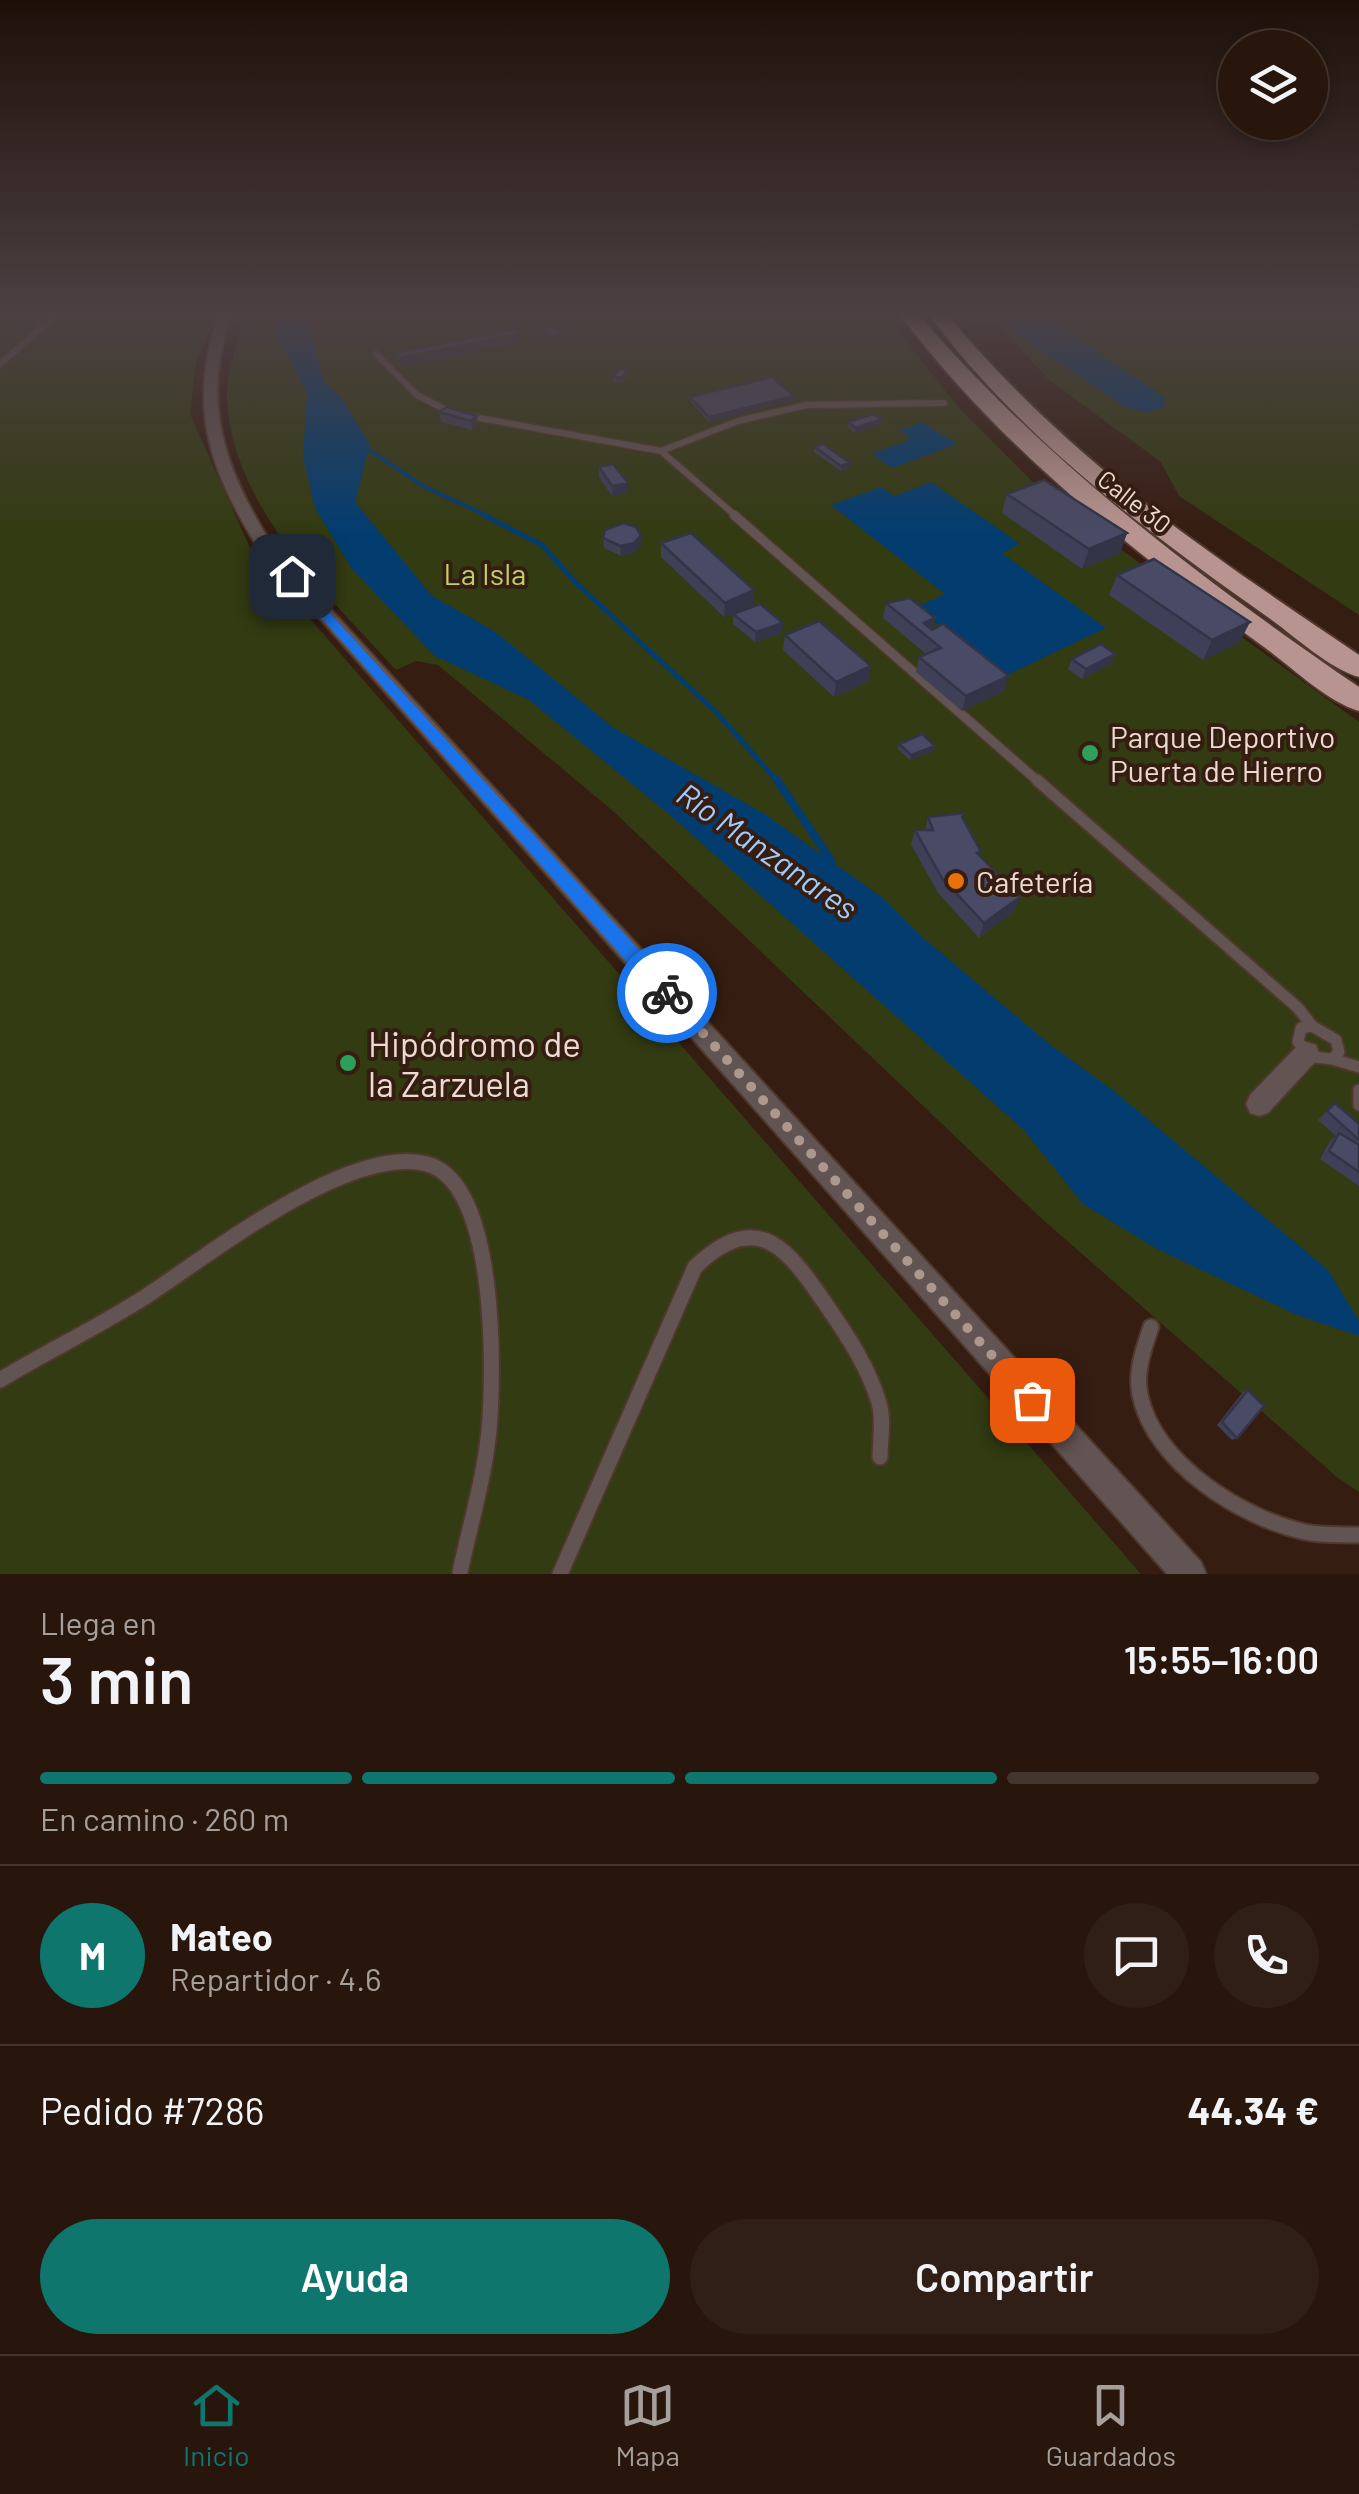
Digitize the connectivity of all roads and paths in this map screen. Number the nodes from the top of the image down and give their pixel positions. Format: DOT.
graph roads {
  1 [pos="207,385"];
  2 [pos="407,385"];
  3 [pos="970,385"];
  4 [pos="1000,385"];
  5 [pos="944,403"];
  6 [pos="661,452"];
  7 [pos="1359,668"];
  8 [pos="1359,701"];
  9 [pos="1312,1026"];
  10 [pos="1307,1053"];
  11 [pos="1332,1059"];
  12 [pos="1359,1067"];
  13 [pos="1359,1090"];
  14 [pos="1258,1104"];
  15 [pos="1359,1106"];
  16 [pos="1151,1327"];
  17 [pos="0,1380"];
  18 [pos="880,1457"];
  19 [pos="1359,1535"];
  20 [pos="460,1572"];
  21 [pos="1186,1572"];
  22 [pos="560,1574"];
  1 -- 21 [label="street"];
  2 -- 6 [label="lane"];
  3 -- 8 [label="highway, Calle 30"];
  4 -- 7 [label="highway, Calle 30"];
  5 -- 6 [label="lane"];
  6 -- 9 [label="lane"];
  9 -- 10 [label="lane"];
  9 -- 11 [label="lane"];
  10 -- 11 [label="lane"];
  10 -- 14 [label="street"];
  11 -- 12 [label="lane"];
  13 -- 15 [label="lane"];
  16 -- 19 [label="lane"];
  17 -- 20 [label="lane"];
  18 -- 22 [label="lane"];
}
